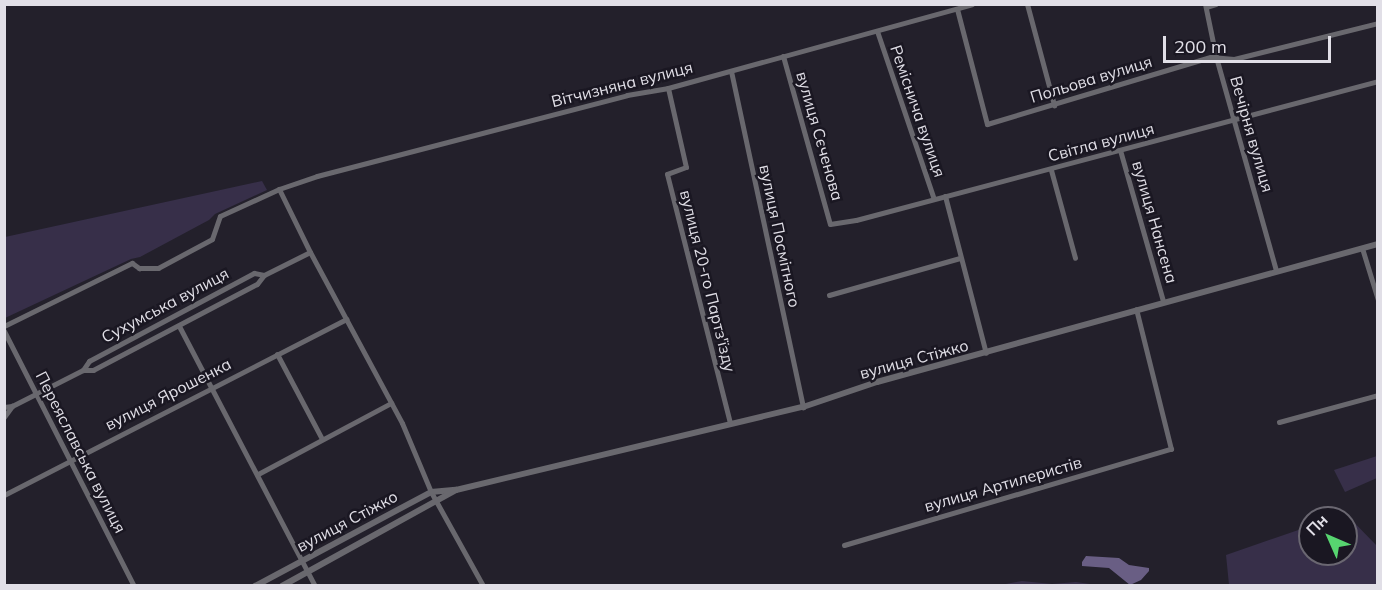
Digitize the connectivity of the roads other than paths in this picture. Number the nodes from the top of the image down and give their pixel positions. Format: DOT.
graph roads {
  1 [pos="972,4"];
  2 [pos="1027,4"];
  3 [pos="1216,4"];
  4 [pos="1205,6"];
  5 [pos="957,9"];
  6 [pos="1377,22"];
  7 [pos="877,31"];
  8 [pos="783,56"];
  9 [pos="1216,57"];
  10 [pos="730,70"];
  11 [pos="1377,81"];
  12 [pos="668,88"];
  13 [pos="1054,105"];
  14 [pos="1235,119"];
  15 [pos="1120,150"];
  16 [pos="1051,170"];
  17 [pos="279,189"];
  18 [pos="945,196"];
  19 [pos="934,199"];
  20 [pos="830,224"];
  21 [pos="1377,244"];
  22 [pos="1362,248"];
  23 [pos="310,252"];
  24 [pos="960,258"];
  25 [pos="1076,258"];
  26 [pos="1276,271"];
  27 [pos="264,275"];
  28 [pos="828,295"];
  29 [pos="1377,300"];
  30 [pos="1163,301"];
  31 [pos="1136,309"];
  32 [pos="346,319"];
  33 [pos="4,326"];
  34 [pos="179,326"];
  35 [pos="4,331"];
  36 [pos="986,353"];
  37 [pos="277,354"];
  38 [pos="83,370"];
  39 [pos="212,386"];
  40 [pos="37,394"];
  41 [pos="1377,395"];
  42 [pos="391,403"];
  43 [pos="12,406"];
  44 [pos="4,407"];
  45 [pos="803,407"];
  46 [pos="4,417"];
  47 [pos="1279,422"];
  48 [pos="730,423"];
  49 [pos="322,439"];
  50 [pos="70,460"];
  51 [pos="258,474"];
  52 [pos="456,490"];
  53 [pos="431,492"];
  54 [pos="4,495"];
  55 [pos="437,502"];
  56 [pos="844,545"];
  57 [pos="302,560"];
  58 [pos="308,572"];
  59 [pos="134,585"];
  60 [pos="255,585"];
  61 [pos="282,585"];
  62 [pos="315,585"];
  63 [pos="483,585"];
  1 -- 5 [label="street, Вітчизняна вулиця"];
  2 -- 13 [label="street"];
  3 -- 4 [label="street"];
  4 -- 9 [label="street, Вечірня вулиця"];
  5 -- 7 [label="street, Вітчизняна вулиця"];
  5 -- 13 [label="street, Польова вулиця"];
  6 -- 9 [label="street, Польова вулиця"];
  7 -- 8 [label="street, Вітчизняна вулиця"];
  7 -- 19 [label="street, Реміснича вулиця"];
  8 -- 10 [label="street, Вітчизняна вулиця"];
  8 -- 20 [label="street, вулиця Сєченова"];
  9 -- 13 [label="street, Польова вулиця"];
  9 -- 14 [label="street, Вечірня вулиця"];
  10 -- 12 [label="street, Вітчизняна вулиця"];
  10 -- 45 [label="street, вулиця Посмітного"];
  11 -- 14 [label="street, Світла вулиця"];
  12 -- 17 [label="street, Вітчизняна вулиця"];
  12 -- 48 [label="street, вулиця 20-го Партз'їзду"];
  14 -- 15 [label="street, Світла вулиця"];
  14 -- 26 [label="street, Вечірня вулиця"];
  15 -- 16 [label="street, Світла вулиця"];
  15 -- 30 [label="street, вулиця Нансена"];
  16 -- 18 [label="street, Світла вулиця"];
  16 -- 25 [label="street"];
  17 -- 23 [label="street"];
  17 -- 33 [label="street, Вітчизняна вулиця"];
  18 -- 19 [label="street, Світла вулиця"];
  18 -- 24 [label="street, Реміснича вулиця"];
  19 -- 20 [label="street, Світла вулиця"];
  21 -- 22 [label="street, вулиця Стіжко"];
  22 -- 26 [label="street, вулиця Стіжко"];
  22 -- 29 [label="street"];
  23 -- 27 [label="street, Сухумська вулиця"];
  23 -- 32 [label="street"];
  24 -- 28 [label="street"];
  24 -- 36 [label="street, Реміснича вулиця"];
  26 -- 30 [label="street, вулиця Стіжко"];
  27 -- 34 [label="street, Сухумська вулиця"];
  27 -- 38 [label="street, Сухумська вулиця"];
  30 -- 31 [label="street, вулиця Стіжко"];
  31 -- 36 [label="street, вулиця Стіжко"];
  31 -- 56 [label="street, вулиця Артилеристів"];
  32 -- 37 [label="street, вулиця Ярошенка"];
  32 -- 42 [label="street"];
  34 -- 38 [label="street, Сухумська вулиця"];
  34 -- 39 [label="street"];
  35 -- 40 [label="street, Переяславська вулиця"];
  36 -- 45 [label="street, вулиця Стіжко"];
  37 -- 39 [label="street, вулиця Ярошенка"];
  37 -- 49 [label="street"];
  38 -- 40 [label="street, Сухумська вулиця"];
  39 -- 50 [label="street, вулиця Ярошенка"];
  39 -- 51 [label="street"];
  40 -- 43 [label="street, Сухумська вулиця"];
  40 -- 50 [label="street, Переяславська вулиця"];
  41 -- 47 [label="street"];
  42 -- 49 [label="street"];
  42 -- 53 [label="street"];
  43 -- 44 [label="street, Сухумська вулиця"];
  43 -- 46 [label="street, Сухумська вулиця"];
  45 -- 48 [label="street, вулиця Стіжко"];
  48 -- 52 [label="street, вулиця Стіжко"];
  49 -- 51 [label="street"];
  50 -- 54 [label="street, вулиця Ярошенка"];
  50 -- 59 [label="street, Переяславська вулиця"];
  51 -- 57 [label="street"];
  52 -- 53 [label="street, вулиця Стіжко"];
  52 -- 55 [label="street, вулиця Стіжко"];
  53 -- 55 [label="street"];
  53 -- 57 [label="street, вулиця Стіжко"];
  55 -- 58 [label="street, вулиця Стіжко"];
  55 -- 63 [label="street"];
  57 -- 58 [label="street"];
  57 -- 60 [label="street, вулиця Стіжко"];
  58 -- 61 [label="street, вулиця Стіжко"];
  58 -- 62 [label="street"];
}
